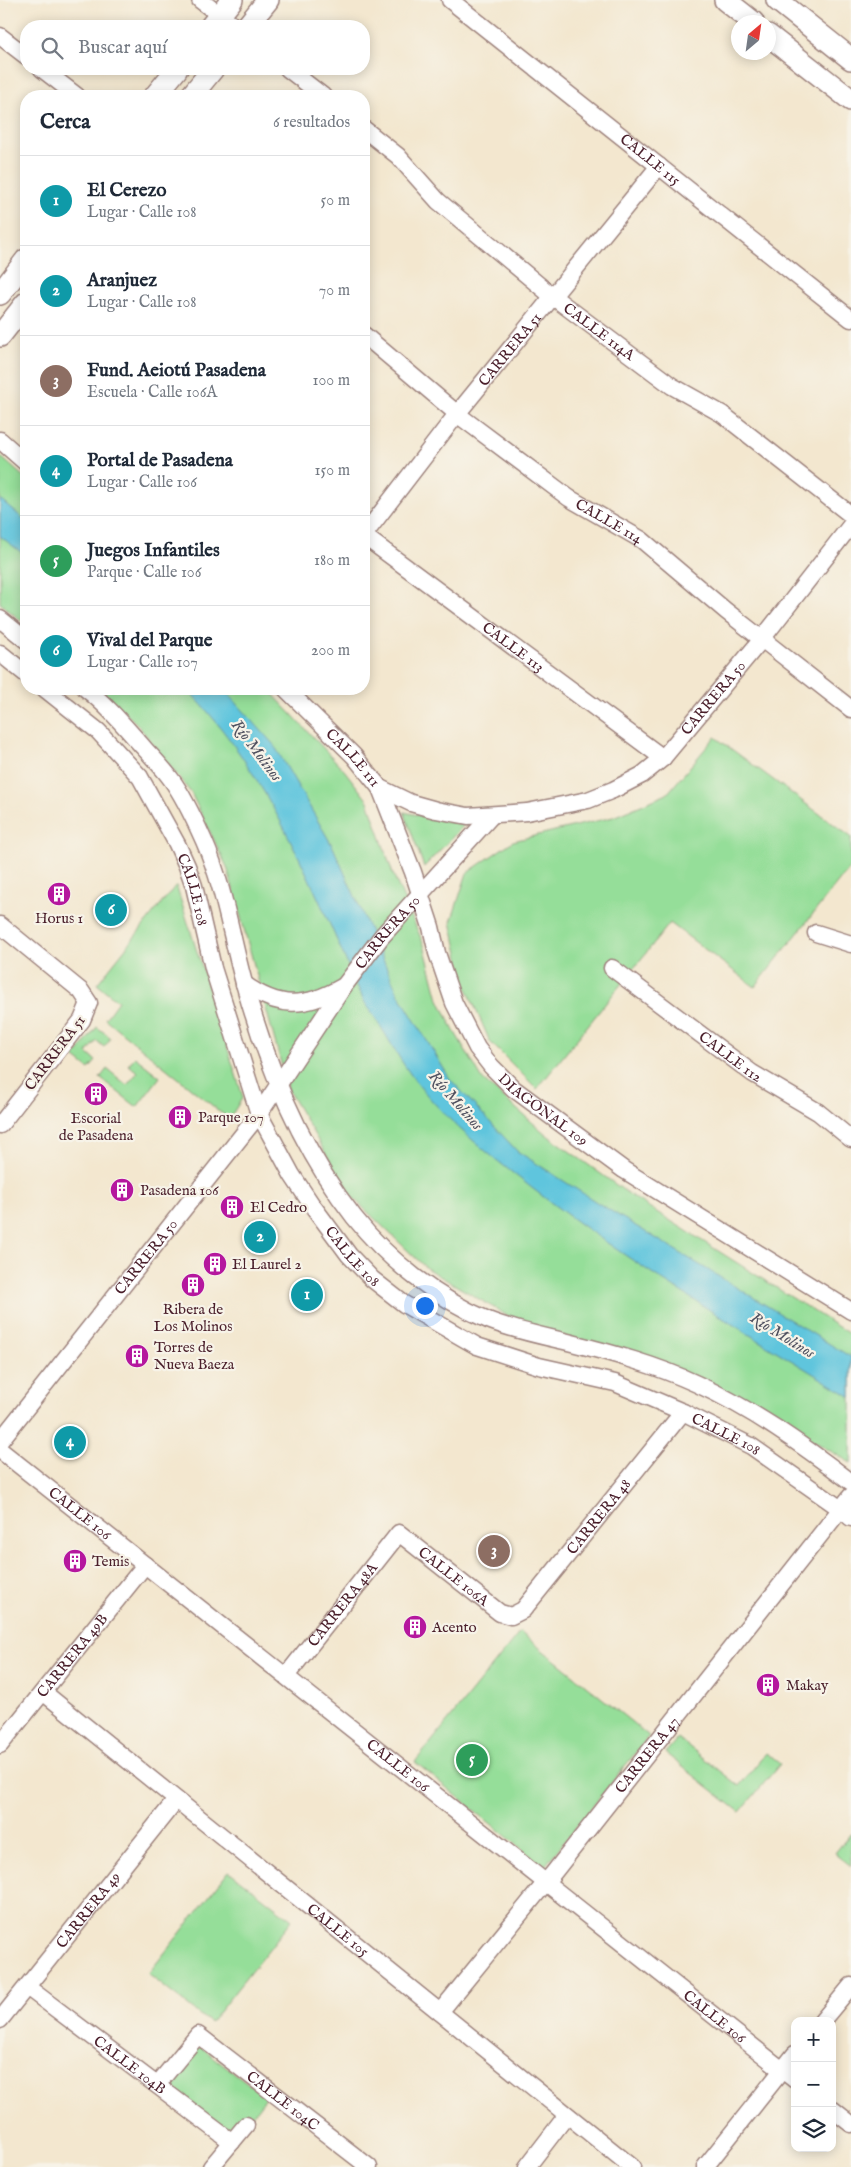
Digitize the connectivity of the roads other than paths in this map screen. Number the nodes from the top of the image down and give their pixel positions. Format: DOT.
graph roads {
  1 [pos="200,0"];
  2 [pos="268,0"];
  3 [pos="450,0"];
  4 [pos="725,0"];
  5 [pos="777,0"];
  6 [pos="744,15"];
  7 [pos="224,17"];
  8 [pos="252,20"];
  9 [pos="0,36"];
  10 [pos="776,41"];
  11 [pos="20,51"];
  12 [pos="851,59"];
  13 [pos="50,75"];
  14 [pos="172,75"];
  15 [pos="208,75"];
  16 [pos="296,75"];
  17 [pos="69,90"];
  18 [pos="160,90"];
  19 [pos="196,90"];
  20 [pos="315,90"];
  21 [pos="851,100"];
  22 [pos="370,134"];
  23 [pos="658,166"];
  24 [pos="20,268"];
  25 [pos="0,294"];
  26 [pos="552,296"];
  27 [pos="20,311"];
  28 [pos="851,319"];
  29 [pos="0,336"];
  30 [pos="370,340"];
  31 [pos="457,414"];
  32 [pos="0,440"];
  33 [pos="20,458"];
  34 [pos="851,515"];
  35 [pos="851,525"];
  36 [pos="370,528"];
  37 [pos="370,540"];
  38 [pos="0,619"];
  39 [pos="20,635"];
  40 [pos="762,639"];
  41 [pos="0,653"];
  42 [pos="20,669"];
  43 [pos="53,695"];
  44 [pos="94,695"];
  45 [pos="292,695"];
  46 [pos="851,710"];
  47 [pos="663,758"];
  48 [pos="380,788"];
  49 [pos="492,815"];
  50 [pos="420,894"];
  51 [pos="0,924"];
  52 [pos="816,933"];
  53 [pos="851,944"];
  54 [pos="612,968"];
  55 [pos="347,982"];
  56 [pos="244,984"];
  57 [pos="278,1087"];
  58 [pos="260,1114"];
  59 [pos="0,1125"];
  60 [pos="851,1139"];
  61 [pos="851,1311"];
  62 [pos="683,1412"];
  63 [pos="0,1441"];
  64 [pos="0,1450"];
  65 [pos="851,1482"];
  66 [pos="848,1508"];
  67 [pos="399,1533"];
  68 [pos="145,1565"];
  69 [pos="511,1616"];
  70 [pos="286,1676"];
  71 [pos="42,1692"];
  72 [pos="0,1745"];
  73 [pos="176,1800"];
  74 [pos="546,1882"];
  75 [pos="851,1986"];
  76 [pos="27,1987"];
  77 [pos="440,2012"];
  78 [pos="825,2017"];
  79 [pos="0,2020"];
  80 [pos="791,2059"];
  81 [pos="782,2069"];
  82 [pos="791,2077"];
  83 [pos="157,2085"];
  84 [pos="836,2113"];
  85 [pos="567,2114"];
  86 [pos="851,2124"];
  87 [pos="246,2125"];
  88 [pos="232,2142"];
  89 [pos="210,2167"];
  90 [pos="369,2167"];
  91 [pos="527,2167"];
  92 [pos="632,2167"];
  93 [pos="705,2167"];
  1 -- 7 [label="street"];
  2 -- 8 [label="main road"];
  3 -- 23 [label="street, CALLE 115"];
  4 -- 6 [label="main road"];
  5 -- 12 [label="main road"];
  9 -- 11 [label="street"];
  10 -- 21 [label="main road"];
  13 -- 17 [label="street"];
  14 -- 18 [label="main road"];
  15 -- 19 [label="main road"];
  16 -- 20 [label="street"];
  22 -- 26 [label="street, CALLE 114A"];
  23 -- 26 [label="street, CARRERA 51"];
  23 -- 28 [label="street, CALLE 115"];
  24 -- 25 [label="main road"];
  26 -- 31 [label="street, CARRERA 51"];
  26 -- 34 [label="street, CALLE 114A"];
  27 -- 29 [label="main road"];
  30 -- 31 [label="street, CALLE 114"];
  31 -- 36 [label="street, CARRERA 51"];
  31 -- 40 [label="street, CALLE 114"];
  32 -- 33 [label="street"];
  35 -- 40 [label="street, CARRERA 50"];
  37 -- 47 [label="street, CALLE 113"];
  38 -- 39 [label="street"];
  40 -- 46 [label="street, CALLE 114"];
  40 -- 47 [label="street, CARRERA 50"];
  41 -- 42 [label="street"];
  43 -- 58 [label="street, CALLE 108"];
  44 -- 56 [label="street, CALLE 108"];
  45 -- 48 [label="street, CALLE 111"];
  47 -- 49 [label="street, CARRERA 50"];
  48 -- 49 [label="street, CALLE 111"];
  48 -- 50 [label="street, DIAGONAL 109"];
  49 -- 50 [label="street, CARRERA 50"];
  50 -- 55 [label="street, CARRERA 50"];
  50 -- 61 [label="street, DIAGONAL 109"];
  51 -- 59 [label="street, CARRERA 51"];
  52 -- 53 [label="street"];
  54 -- 60 [label="street, CALLE 112"];
  55 -- 56 [label="street"];
  55 -- 57 [label="street, CARRERA 50"];
  56 -- 57 [label="street, CALLE 108"];
  57 -- 58 [label="street, CARRERA 50"];
  57 -- 65 [label="street, CALLE 108"];
  58 -- 62 [label="street, CALLE 108"];
  58 -- 63 [label="street, CARRERA 50"];
  62 -- 66 [label="street, CALLE 108"];
  62 -- 69 [label="street, CARRERA 48"];
  64 -- 68 [label="street, CALLE 106"];
  66 -- 74 [label="street, CARRERA 47"];
  67 -- 69 [label="street, CALLE 106A"];
  67 -- 70 [label="street, CARRERA 48A"];
  68 -- 70 [label="street, CALLE 106"];
  68 -- 71 [label="street, CARRERA 49B"];
  70 -- 74 [label="street, CALLE 106"];
  71 -- 72 [label="street, CARRERA 49B"];
  71 -- 73 [label="street, CALLE 105"];
  73 -- 76 [label="street, CARRERA 49"];
  73 -- 77 [label="street, CALLE 105"];
  74 -- 77 [label="street, CARRERA 47"];
  74 -- 81 [label="street, CALLE 106"];
  75 -- 78 [label="street"];
  76 -- 79 [label="street, CARRERA 49"];
  76 -- 83 [label="street, CALLE 104B"];
  77 -- 85 [label="street, CALLE 105"];
  80 -- 81 [label="street"];
  81 -- 82 [label="street, CALLE 106"];
  81 -- 93 [label="street"];
  83 -- 88 [label="street, CALLE 104B"];
  83 -- 90 [label="street, CALLE 104C"];
  84 -- 86 [label="street"];
  85 -- 91 [label="street"];
  85 -- 92 [label="street, CALLE 105"];
  87 -- 88 [label="street"];
  88 -- 89 [label="street"];
}
